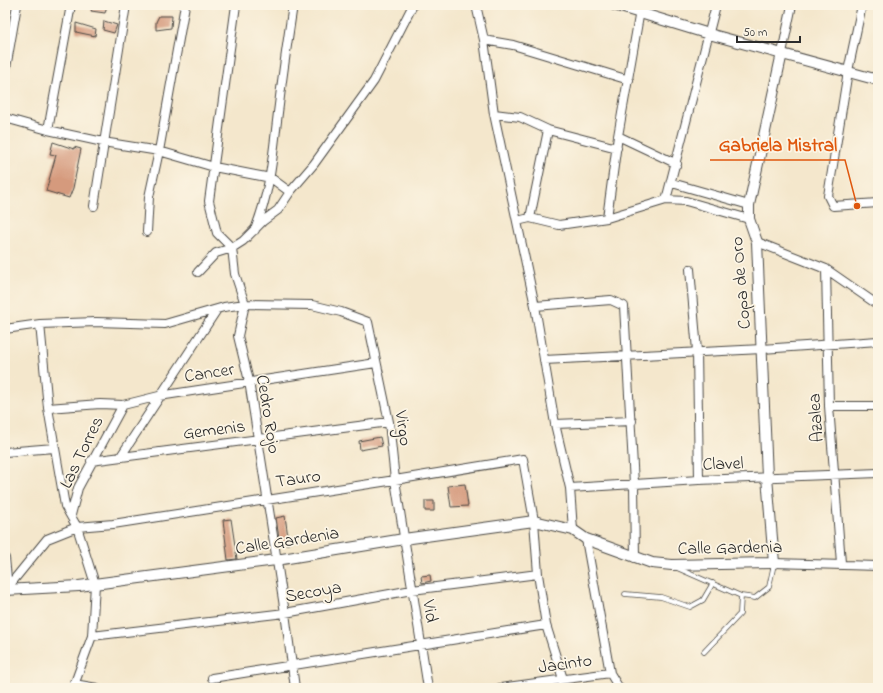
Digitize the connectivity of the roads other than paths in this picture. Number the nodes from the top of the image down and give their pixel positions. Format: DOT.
graph roads {
  1 [pos="17,5"];
  2 [pos="71,5"];
  3 [pos="126,5"];
  4 [pos="185,5"];
  5 [pos="236,5"];
  6 [pos="293,5"];
  7 [pos="413,5"];
  8 [pos="476,5"];
  9 [pos="614,5"];
  10 [pos="716,5"];
  11 [pos="792,5"];
  12 [pos="862,5"];
  13 [pos="640,8"];
  14 [pos="709,34"];
  15 [pos="484,40"];
  16 [pos="782,53"];
  17 [pos="848,71"];
  18 [pos="5,74"];
  19 [pos="629,80"];
  20 [pos="878,80"];
  21 [pos="494,114"];
  22 [pos="5,118"];
  23 [pos="48,130"];
  24 [pos="548,130"];
  25 [pos="618,136"];
  26 [pos="103,142"];
  27 [pos="617,148"];
  28 [pos="159,151"];
  29 [pos="676,164"];
  30 [pos="214,167"];
  31 [pos="271,178"];
  32 [pos="672,183"];
  33 [pos="290,192"];
  34 [pos="666,200"];
  35 [pos="878,203"];
  36 [pos="749,205"];
  37 [pos="94,206"];
  38 [pos="530,218"];
  39 [pos="607,218"];
  40 [pos="749,219"];
  41 [pos="517,221"];
  42 [pos="255,230"];
  43 [pos="147,232"];
  44 [pos="757,242"];
  45 [pos="232,248"];
  46 [pos="690,269"];
  47 [pos="826,269"];
  48 [pos="198,272"];
  49 [pos="245,304"];
  50 [pos="878,305"];
  51 [pos="535,306"];
  52 [pos="216,311"];
  53 [pos="40,324"];
  54 [pos="5,329"];
  55 [pos="878,340"];
  56 [pos="827,343"];
  57 [pos="762,349"];
  58 [pos="697,351"];
  59 [pos="626,355"];
  60 [pos="544,360"];
  61 [pos="376,362"];
  62 [pos="249,381"];
  63 [pos="159,396"];
  64 [pos="122,405"];
  65 [pos="829,406"];
  66 [pos="878,406"];
  67 [pos="48,408"];
  68 [pos="632,421"];
  69 [pos="389,422"];
  70 [pos="556,424"];
  71 [pos="257,440"];
  72 [pos="54,448"];
  73 [pos="5,452"];
  74 [pos="121,456"];
  75 [pos="91,461"];
  76 [pos="878,473"];
  77 [pos="835,474"];
  78 [pos="767,477"];
  79 [pos="395,480"];
  80 [pos="699,480"];
  81 [pos="634,484"];
  82 [pos="570,488"];
  83 [pos="266,499"];
  84 [pos="71,515"];
  85 [pos="534,521"];
  86 [pos="77,527"];
  87 [pos="573,530"];
  88 [pos="404,539"];
  89 [pos="586,539"];
  90 [pos="5,558"];
  91 [pos="635,558"];
  92 [pos="276,560"];
  93 [pos="774,563"];
  94 [pos="841,564"];
  95 [pos="672,565"];
  96 [pos="878,566"];
  97 [pos="538,574"];
  98 [pos="713,583"];
  99 [pos="95,584"];
  100 [pos="7,589"];
  101 [pos="412,590"];
  102 [pos="625,594"];
  103 [pos="741,596"];
  104 [pos="285,613"];
  105 [pos="546,625"];
  106 [pos="92,636"];
  107 [pos="420,645"];
  108 [pos="704,652"];
  109 [pos="292,666"];
  110 [pos="610,673"];
  111 [pos="212,678"];
  112 [pos="563,679"];
  113 [pos="73,686"];
  114 [pos="97,688"];
  115 [pos="295,688"];
  116 [pos="428,688"];
  117 [pos="500,688"];
  118 [pos="619,688"];
  1 -- 18 [label="street"];
  2 -- 23 [label="street"];
  3 -- 26 [label="street"];
  4 -- 28 [label="street"];
  5 -- 30 [label="street"];
  6 -- 31 [label="street"];
  7 -- 33 [label="street"];
  8 -- 15 [label="street"];
  9 -- 13 [label="street"];
  10 -- 14 [label="street"];
  11 -- 16 [label="street, Copa de Oro"];
  12 -- 17 [label="street"];
  13 -- 14 [label="street"];
  13 -- 19 [label="street"];
  14 -- 16 [label="street"];
  14 -- 29 [label="street"];
  15 -- 19 [label="street"];
  15 -- 21 [label="street"];
  16 -- 17 [label="street"];
  16 -- 36 [label="street, Copa de Oro"];
  17 -- 20 [label="street"];
  17 -- 35 [label="street"];
  19 -- 25 [label="street"];
  21 -- 24 [label="street"];
  21 -- 41 [label="street"];
  22 -- 23 [label="street"];
  23 -- 26 [label="street"];
  24 -- 27 [label="street"];
  24 -- 38 [label="street"];
  25 -- 27 [label="street"];
  25 -- 29 [label="street"];
  26 -- 28 [label="street"];
  26 -- 37 [label="street"];
  27 -- 39 [label="street"];
  28 -- 30 [label="street"];
  28 -- 43 [label="street"];
  29 -- 32 [label="street"];
  30 -- 31 [label="street"];
  30 -- 45 [label="street"];
  31 -- 33 [label="street"];
  31 -- 42 [label="street"];
  32 -- 34 [label="street"];
  32 -- 36 [label="street"];
  33 -- 42 [label="street"];
  34 -- 39 [label="street"];
  34 -- 40 [label="street"];
  36 -- 40 [label="street, Copa de Oro"];
  38 -- 39 [label="street"];
  38 -- 41 [label="street"];
  40 -- 44 [label="street, Copa de Oro"];
  41 -- 51 [label="street"];
  42 -- 45 [label="street"];
  44 -- 47 [label="street"];
  44 -- 57 [label="street, Copa de Oro"];
  45 -- 48 [label="street"];
  45 -- 49 [label="street"];
  46 -- 58 [label="street"];
  47 -- 50 [label="street"];
  47 -- 56 [label="street, Azalea"];
  49 -- 52 [label="street"];
  49 -- 61 [label="street, Virgo"];
  49 -- 62 [label="street, Cedro Rojo"];
  51 -- 59 [label="street"];
  51 -- 60 [label="street"];
  52 -- 53 [label="street"];
  52 -- 63 [label="street"];
  53 -- 54 [label="street"];
  53 -- 67 [label="street"];
  55 -- 56 [label="street"];
  56 -- 57 [label="street"];
  56 -- 65 [label="street, Azalea"];
  57 -- 58 [label="street"];
  57 -- 78 [label="street, Copa de Oro"];
  58 -- 59 [label="street"];
  58 -- 80 [label="street"];
  59 -- 60 [label="street"];
  59 -- 68 [label="street"];
  60 -- 70 [label="street"];
  61 -- 62 [label="street, Cancer"];
  61 -- 69 [label="street, Virgo"];
  62 -- 63 [label="street, Cancer"];
  62 -- 71 [label="street, Cedro Rojo"];
  63 -- 64 [label="street, Cancer"];
  63 -- 74 [label="street"];
  64 -- 67 [label="street, Cancer"];
  64 -- 75 [label="street, Las Torres"];
  65 -- 66 [label="street"];
  65 -- 77 [label="street, Azalea"];
  67 -- 72 [label="street"];
  68 -- 70 [label="street"];
  68 -- 81 [label="street"];
  69 -- 71 [label="street, Gemenis"];
  69 -- 79 [label="street, Virgo"];
  70 -- 82 [label="street"];
  71 -- 74 [label="street, Gemenis"];
  71 -- 83 [label="street, Cedro Rojo"];
  72 -- 73 [label="street"];
  72 -- 84 [label="street"];
  74 -- 75 [label="street, Gemenis"];
  75 -- 84 [label="street, Las Torres"];
  76 -- 77 [label="street, Clavel"];
  77 -- 78 [label="street, Clavel"];
  77 -- 94 [label="street, Azalea"];
  78 -- 80 [label="street, Clavel"];
  78 -- 93 [label="street, Copa de Oro"];
  79 -- 83 [label="street, Tauro"];
  79 -- 85 [label="street, Tauro"];
  79 -- 88 [label="street, Virgo"];
  80 -- 81 [label="street, Clavel"];
  81 -- 82 [label="street, Clavel"];
  81 -- 91 [label="street"];
  82 -- 87 [label="street"];
  83 -- 86 [label="street, Tauro"];
  83 -- 92 [label="street, Cedro Rojo"];
  84 -- 86 [label="street"];
  85 -- 87 [label="street, Calle Gardenia"];
  85 -- 88 [label="street, Calle Gardenia"];
  85 -- 97 [label="street"];
  86 -- 99 [label="street"];
  86 -- 100 [label="street"];
  87 -- 89 [label="street, Calle Gardenia"];
  88 -- 92 [label="street, Calle Gardenia"];
  88 -- 101 [label="street, Vid"];
  89 -- 91 [label="street, Calle Gardenia"];
  89 -- 110 [label="street"];
  90 -- 100 [label="street"];
  91 -- 95 [label="street, Calle Gardenia"];
  92 -- 99 [label="street, Calle Gardenia"];
  92 -- 104 [label="street, Cedro Rojo"];
  93 -- 94 [label="street, Calle Gardenia"];
  93 -- 95 [label="street, Calle Gardenia"];
  93 -- 103 [label="lane"];
  94 -- 96 [label="street, Calle Gardenia"];
  95 -- 98 [label="lane"];
  97 -- 101 [label="street, Secoya"];
  97 -- 105 [label="street"];
  98 -- 102 [label="lane"];
  98 -- 103 [label="lane"];
  99 -- 100 [label="street, Calle Gardenia"];
  99 -- 106 [label="street"];
  101 -- 104 [label="street, Secoya"];
  101 -- 107 [label="street, Vid"];
  103 -- 108 [label="lane"];
  104 -- 106 [label="street, Secoya"];
  104 -- 109 [label="street, Cedro Rojo"];
  105 -- 107 [label="street"];
  105 -- 112 [label="street"];
  106 -- 113 [label="street"];
  107 -- 109 [label="street"];
  107 -- 116 [label="street, Vid"];
  109 -- 111 [label="street"];
  109 -- 115 [label="street, Cedro Rojo"];
  110 -- 112 [label="street, Jacinto"];
  110 -- 118 [label="street"];
  112 -- 117 [label="street, Jacinto"];
  113 -- 114 [label="street"];
}
